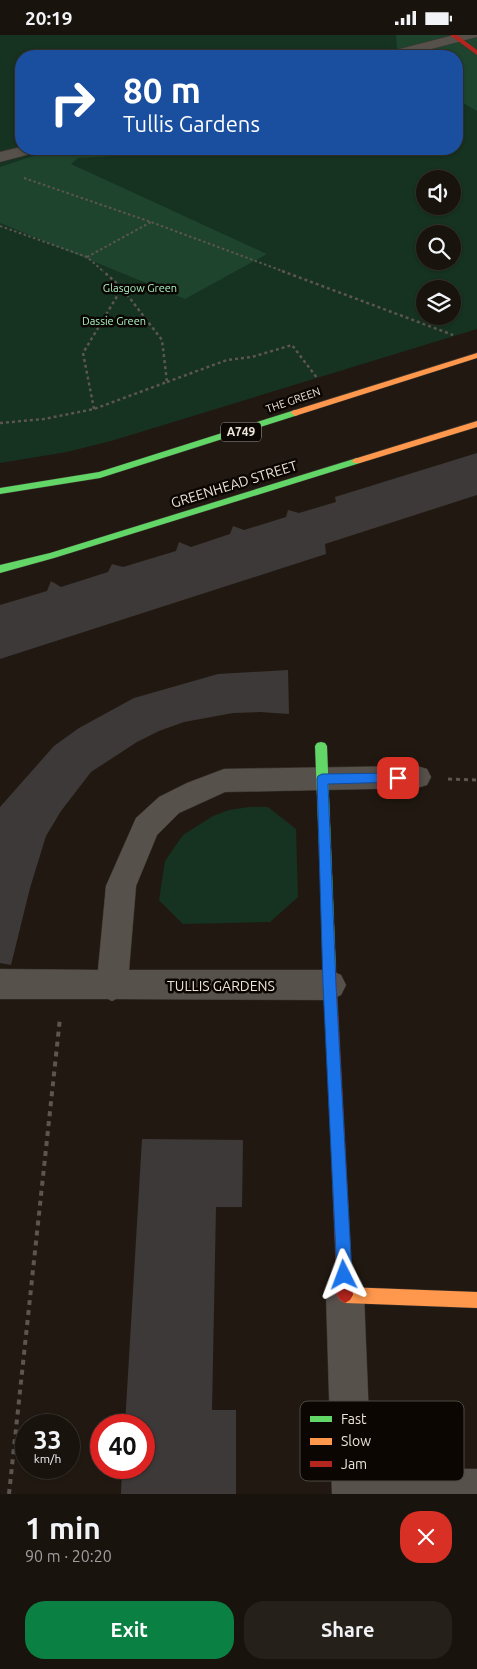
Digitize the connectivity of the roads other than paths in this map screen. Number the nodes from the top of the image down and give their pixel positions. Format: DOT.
graph roads {
  1 [pos="461,36"];
  2 [pos="411,50"];
  3 [pos="477,53"];
  4 [pos="15,153"];
  5 [pos="0,157"];
  6 [pos="477,355"];
  7 [pos="477,424"];
  8 [pos="0,491"];
  9 [pos="0,569"];
  10 [pos="321,746"];
  11 [pos="418,777"];
  12 [pos="322,779"];
  13 [pos="0,984"];
  14 [pos="330,985"];
  15 [pos="112,986"];
  16 [pos="345,1295"];
  17 [pos="477,1300"];
  18 [pos="349,1401"];
  19 [pos="477,1489"];
  20 [pos="352,1491"];
  1 -- 2 [label="street"];
  1 -- 3 [label="street"];
  4 -- 5 [label="street"];
  6 -- 8 [label="street, THE GREEN / A749"];
  7 -- 9 [label="street, GREENHEAD STREET"];
  10 -- 12 [label="street"];
  11 -- 12 [label="street"];
  12 -- 14 [label="street"];
  12 -- 15 [label="street"];
  13 -- 15 [label="street, TULLIS GARDENS"];
  14 -- 15 [label="street, TULLIS GARDENS"];
  14 -- 16 [label="street"];
  16 -- 17 [label="street"];
  16 -- 18 [label="street"];
  19 -- 20 [label="street"];
}
